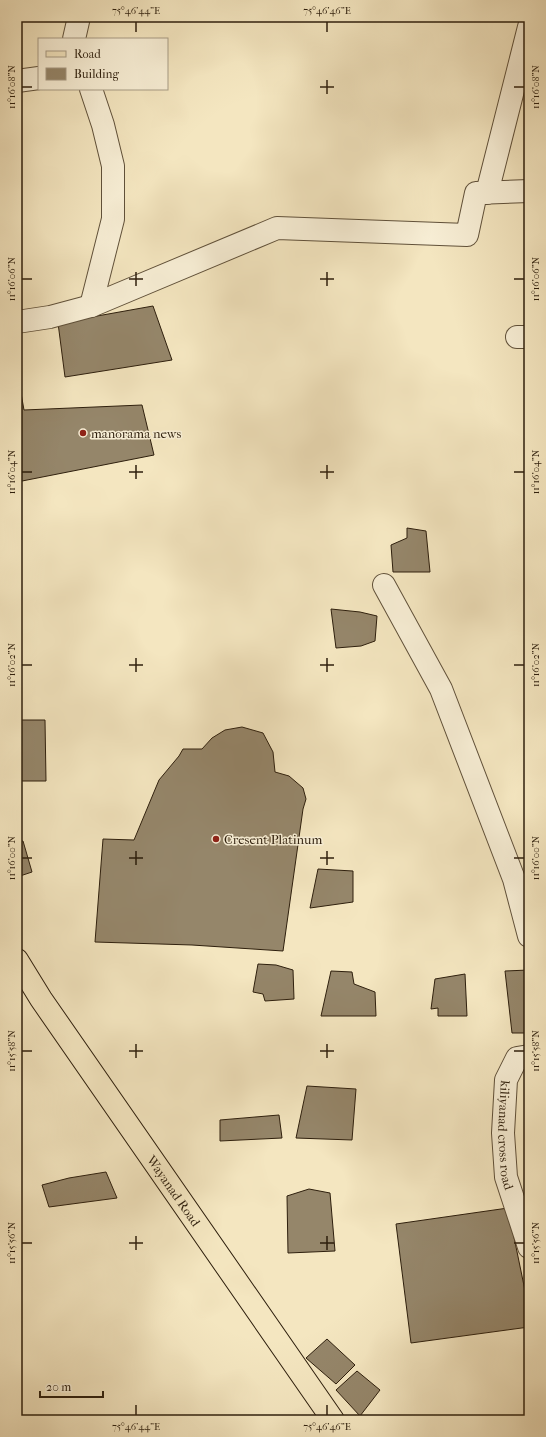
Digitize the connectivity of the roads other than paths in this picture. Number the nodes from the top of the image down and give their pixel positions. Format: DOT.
graph roads {
  1 [pos="79,17"];
  2 [pos="529,27"];
  3 [pos="74,38"];
  4 [pos="38,78"];
  5 [pos="17,81"];
  6 [pos="91,90"];
  7 [pos="529,191"];
  8 [pos="487,193"];
  9 [pos="91,306"];
  10 [pos="17,322"];
  11 [pos="384,585"];
  12 [pos="529,936"];
  13 [pos="17,960"];
  14 [pos="529,1056"];
  15 [pos="529,1247"];
  16 [pos="333,1420"];
  1 -- 3 [label="street"];
  2 -- 8 [label="street"];
  4 -- 5 [label="street"];
  6 -- 9 [label="street"];
  7 -- 8 [label="street"];
  8 -- 9 [label="street"];
  9 -- 10 [label="street"];
  11 -- 12 [label="street"];
  13 -- 16 [label="main road, Wayanad Road"];
  14 -- 15 [label="street, kiliyanad cross road"];
}
